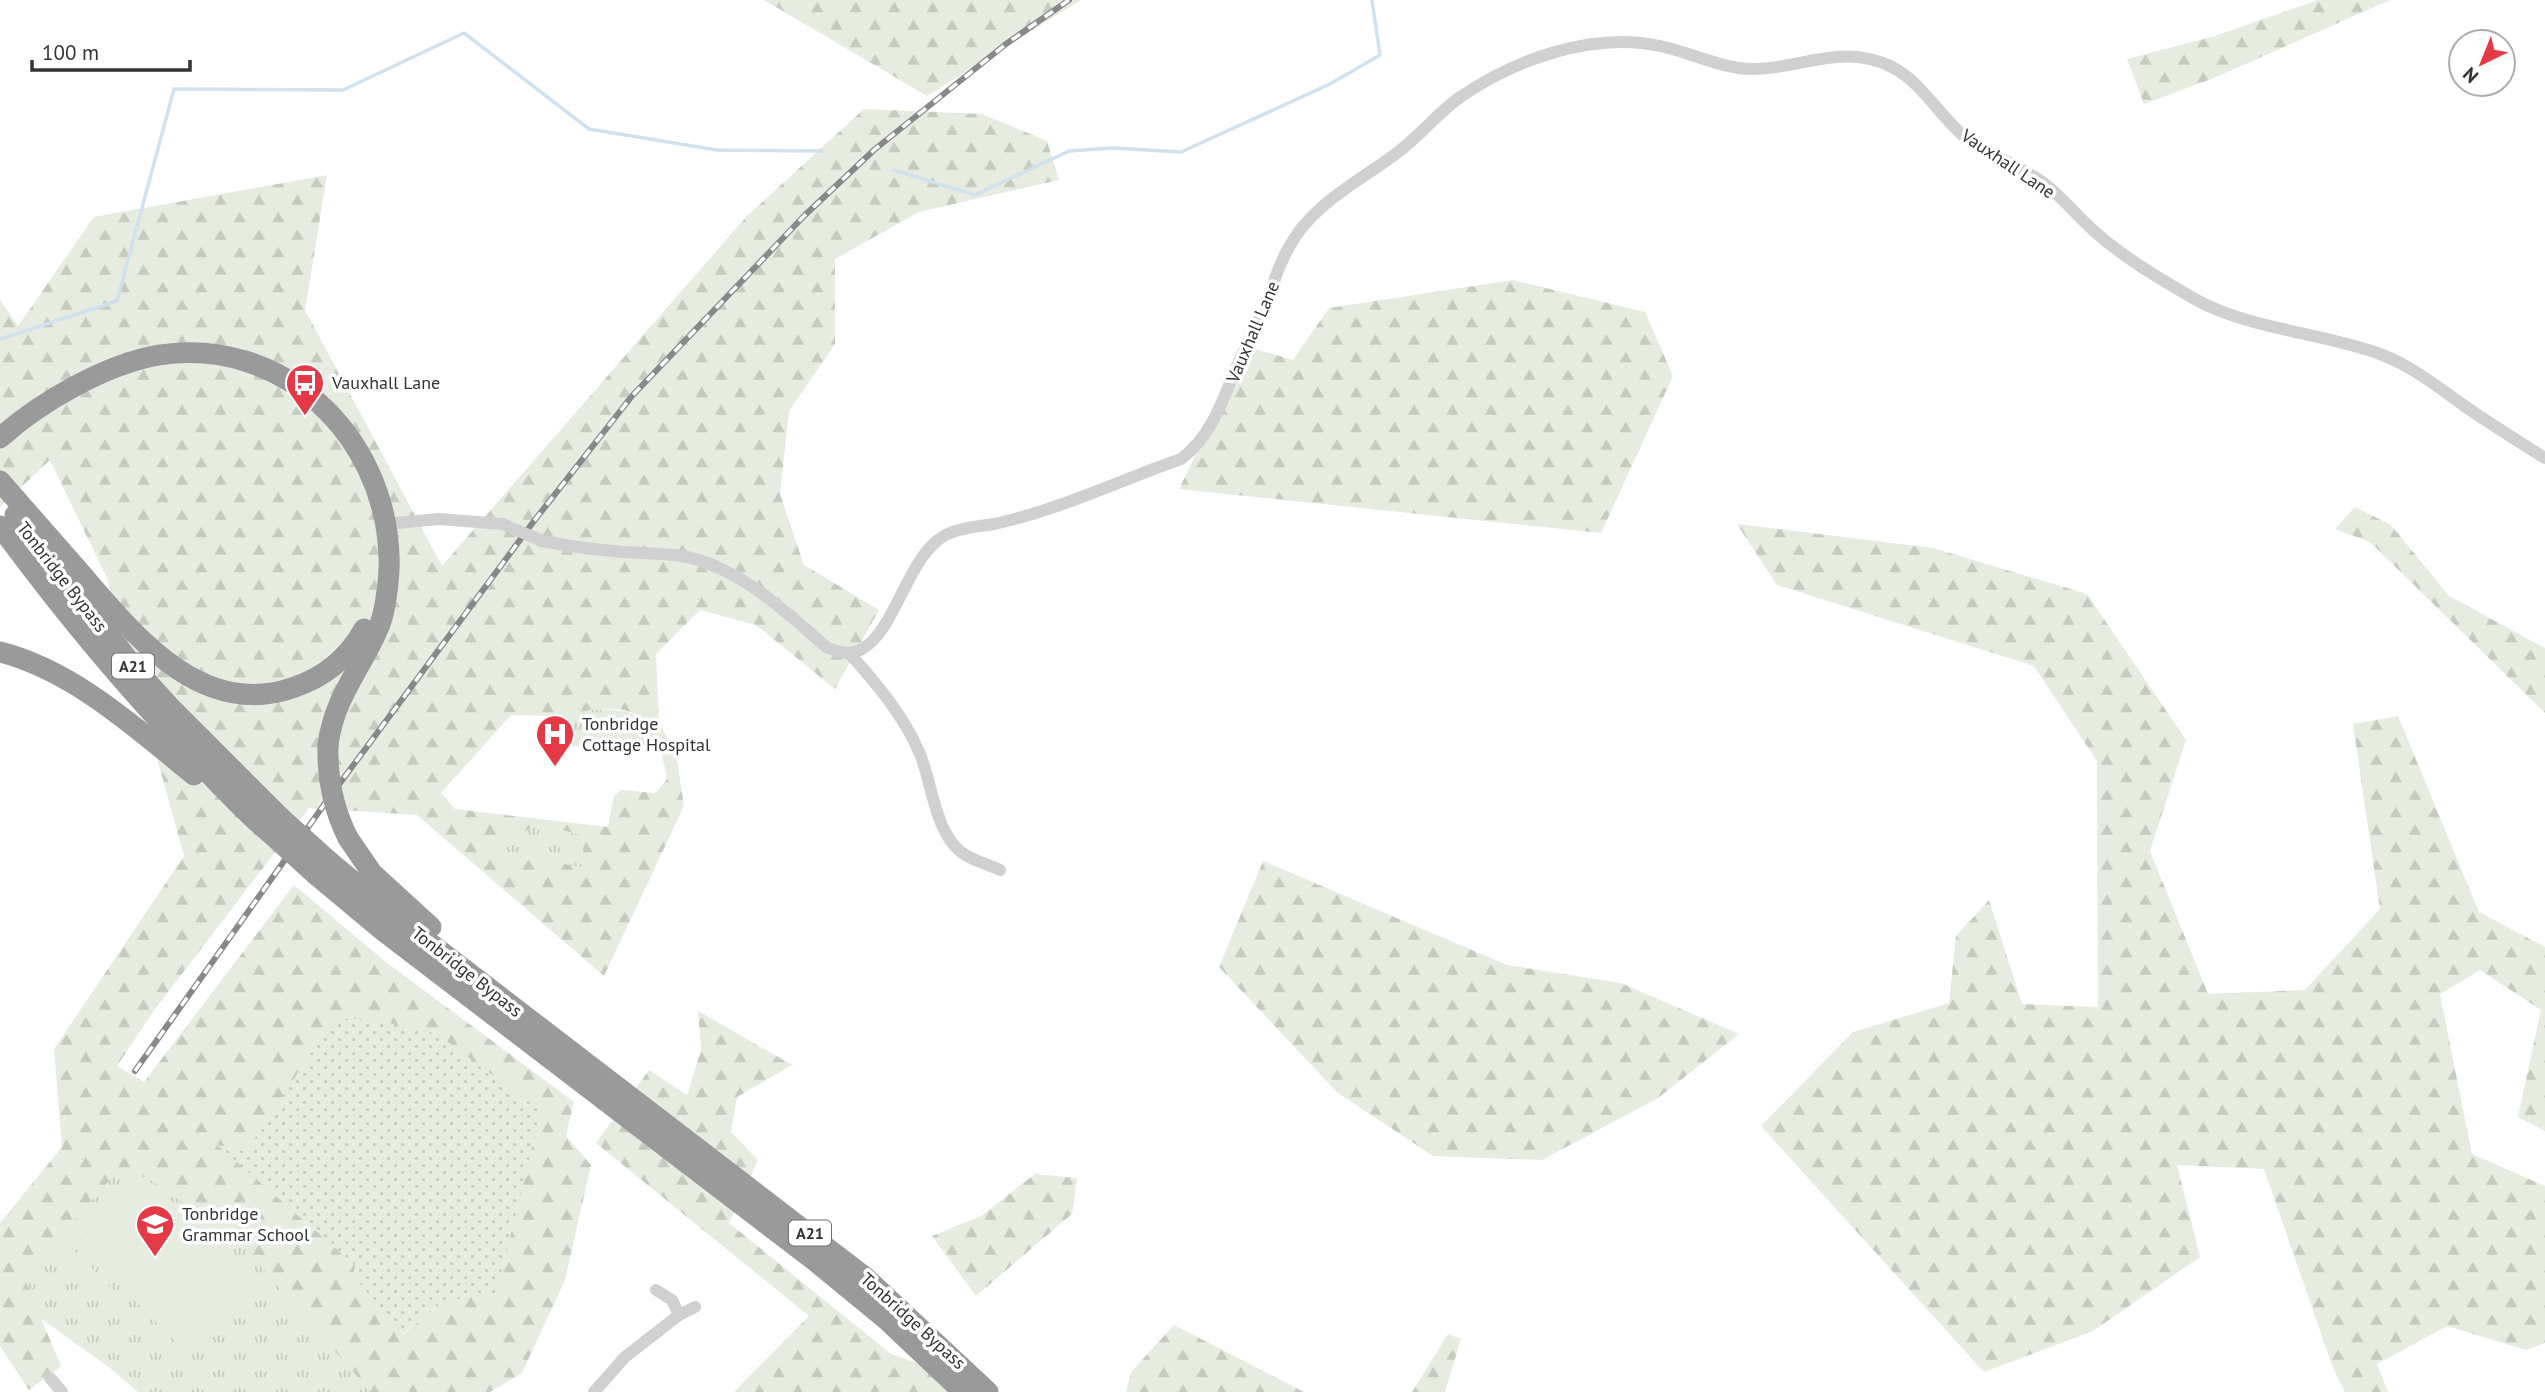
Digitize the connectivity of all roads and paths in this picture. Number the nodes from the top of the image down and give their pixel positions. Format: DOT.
graph roads {
  1 [pos="0,438"];
  2 [pos="2545,457"];
  3 [pos="3,492"];
  4 [pos="386,524"];
  5 [pos="0,526"];
  6 [pos="386,587"];
  7 [pos="0,652"];
  8 [pos="850,653"];
  9 [pos="272,827"];
  10 [pos="322,868"];
  11 [pos="1000,870"];
  12 [pos="600,1073"];
  13 [pos="656,1290"];
  14 [pos="695,1307"];
  15 [pos="679,1315"];
  16 [pos="50,1378"];
  17 [pos="62,1392"];
  18 [pos="594,1392"];
  19 [pos="963,1392"];
  20 [pos="988,1392"];
  1 -- 4 [label="highway"];
  2 -- 8 [label="street, Vauxhall Lane"];
  3 -- 6 [label="highway"];
  3 -- 9 [label="highway, Tonbridge Bypass / A21"];
  4 -- 6 [label="highway"];
  4 -- 8 [label="street, bridge"];
  5 -- 9 [label="highway, Tonbridge Bypass / A21"];
  6 -- 12 [label="highway, bridge"];
  7 -- 9 [label="highway"];
  8 -- 11 [label="street"];
  9 -- 10 [label="highway, Tonbridge Bypass / A21, bridge"];
  10 -- 12 [label="highway, Tonbridge Bypass / A21"];
  10 -- 19 [label="highway, Tonbridge Bypass / A21"];
  12 -- 20 [label="highway, Tonbridge Bypass / A21"];
  13 -- 15 [label="street"];
  14 -- 15 [label="street"];
  15 -- 18 [label="street"];
  16 -- 17 [label="street"];
}
